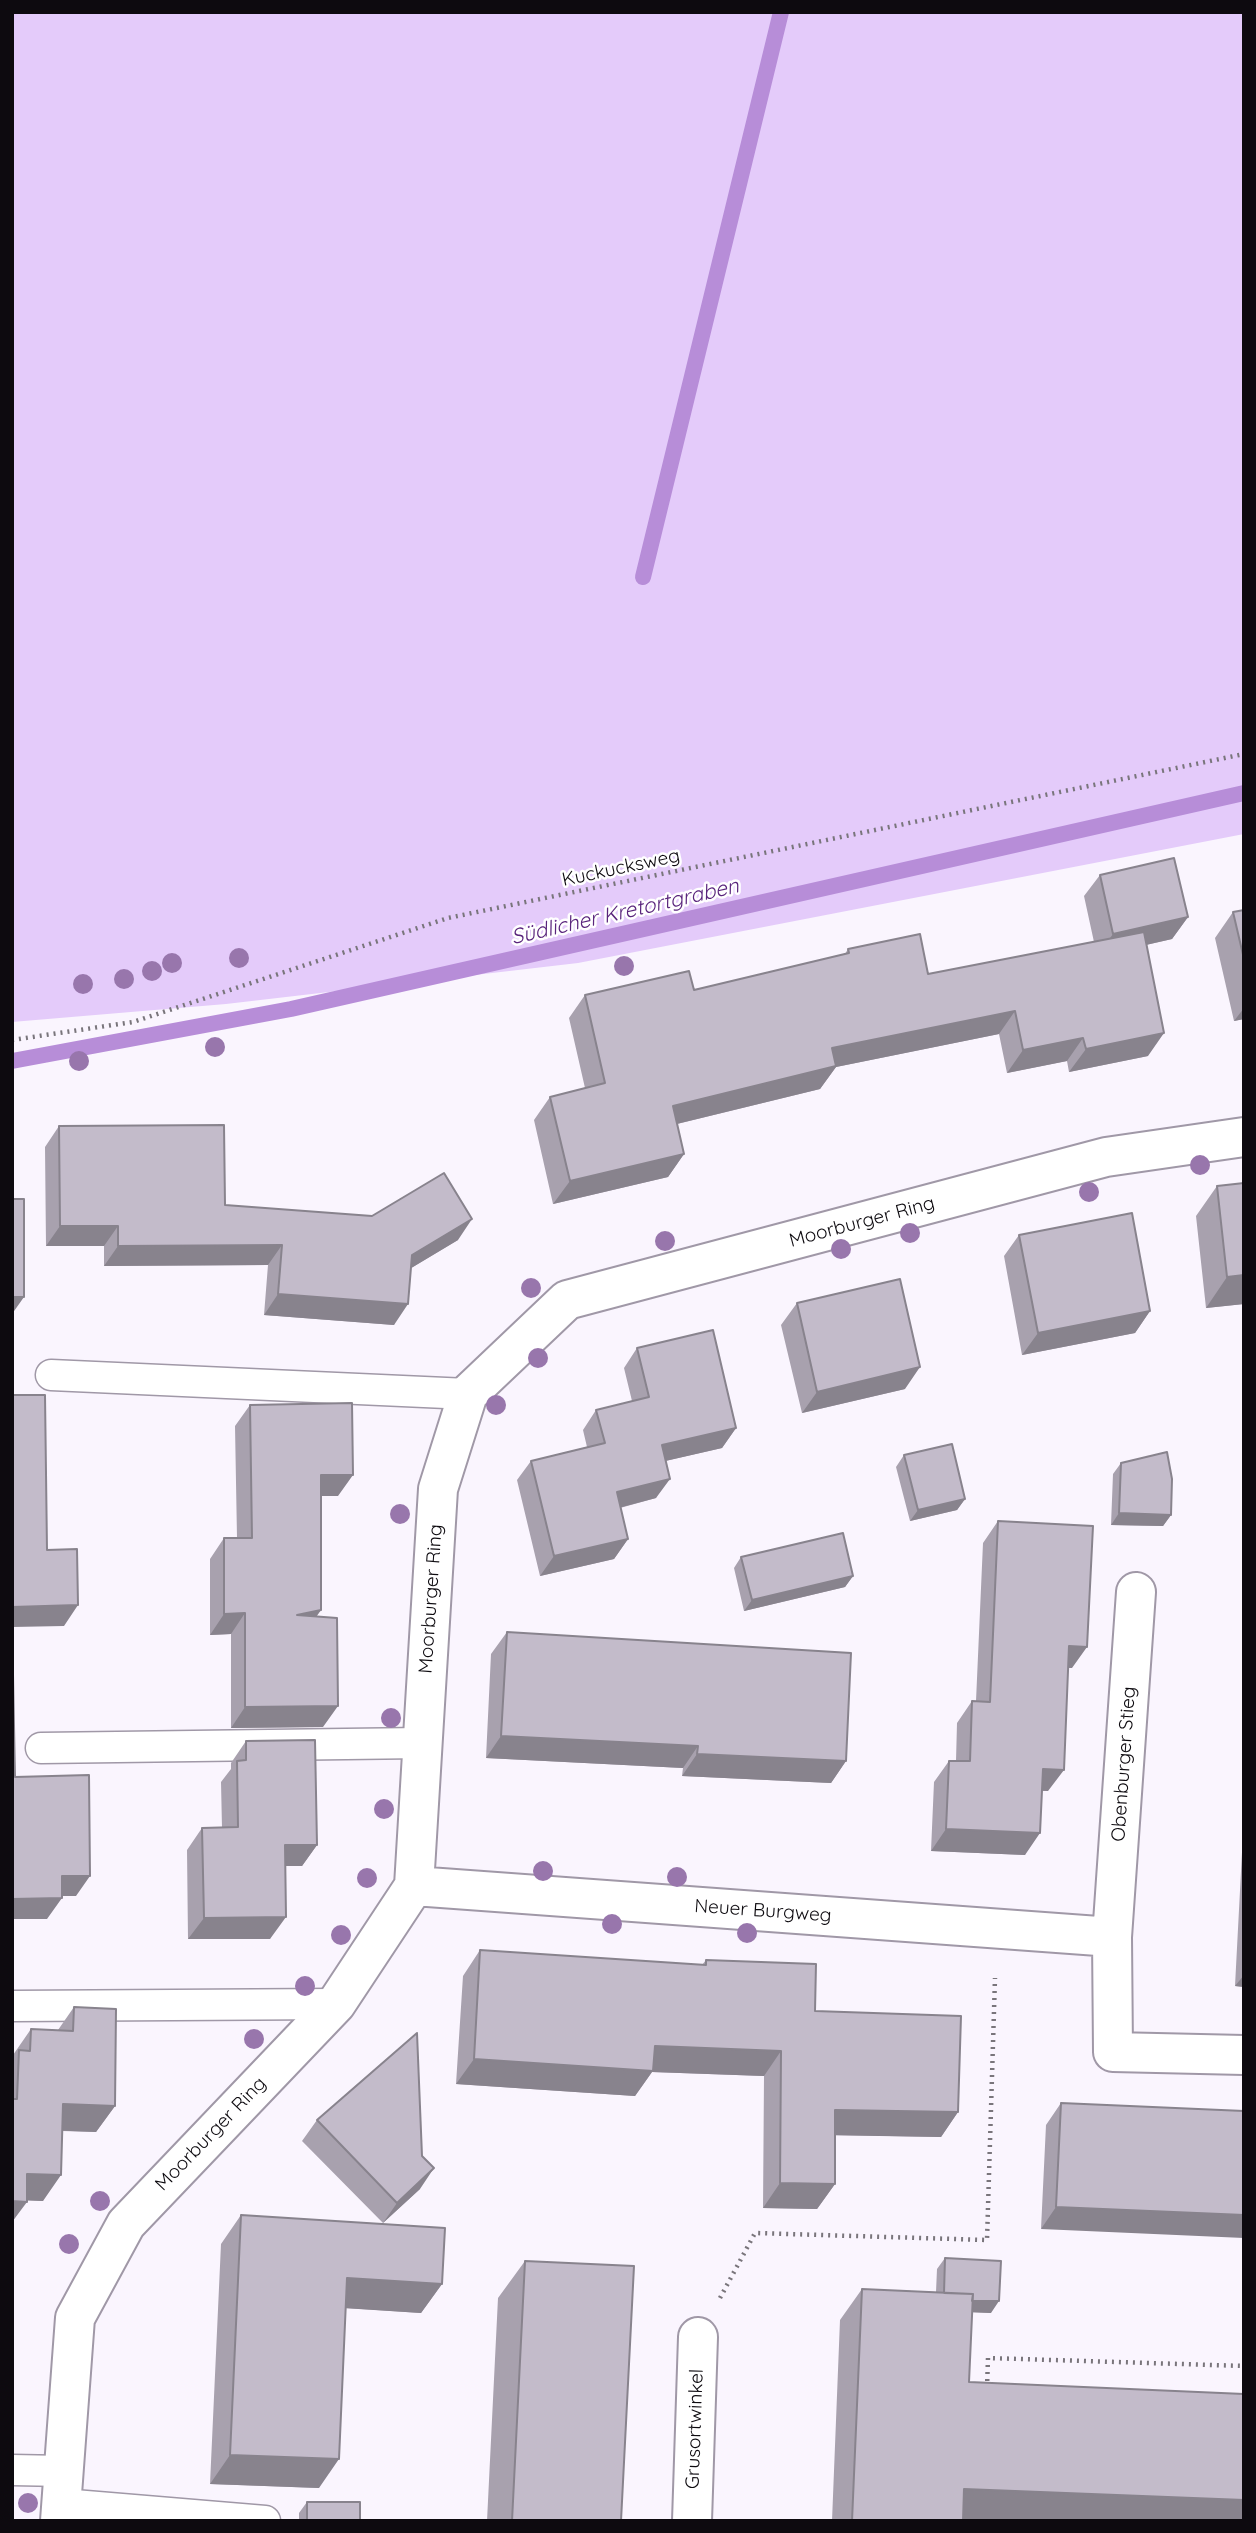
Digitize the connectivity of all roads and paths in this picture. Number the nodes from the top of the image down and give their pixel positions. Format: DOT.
graph roads {
  1 [pos="1244,754"];
  2 [pos="12,1040"];
  3 [pos="1244,1137"];
  4 [pos="51,1375"];
  5 [pos="468,1394"];
  6 [pos="1136,1591"];
  7 [pos="422,1743"];
  8 [pos="41,1748"];
  9 [pos="414,1886"];
  10 [pos="996,1928"];
  11 [pos="1112,1937"];
  12 [pos="336,2004"];
  13 [pos="12,2006"];
  14 [pos="1244,2055"];
  15 [pos="698,2337"];
  16 [pos="1244,2366"];
  17 [pos="987,2399"];
  18 [pos="12,2470"];
  19 [pos="62,2499"];
  20 [pos="265,2521"];
  21 [pos="692,2521"];
  1 -- 2 [label="path, Kuckucksweg"];
  3 -- 5 [label="street, Moorburger Ring"];
  4 -- 5 [label="lane"];
  5 -- 7 [label="street, Moorburger Ring"];
  6 -- 11 [label="street, Obenburger Stieg"];
  7 -- 8 [label="lane"];
  7 -- 9 [label="street, Moorburger Ring"];
  9 -- 10 [label="street, Neuer Burgweg"];
  9 -- 12 [label="street, Moorburger Ring"];
  10 -- 11 [label="street, Neuer Burgweg"];
  10 -- 15 [label="path"];
  11 -- 14 [label="street, Obenburger Stieg"];
  12 -- 13 [label="lane"];
  12 -- 19 [label="street, Moorburger Ring"];
  15 -- 21 [label="street, Grusortwinkel"];
  16 -- 17 [label="path"];
  18 -- 19 [label="lane"];
  19 -- 20 [label="lane"];
}
